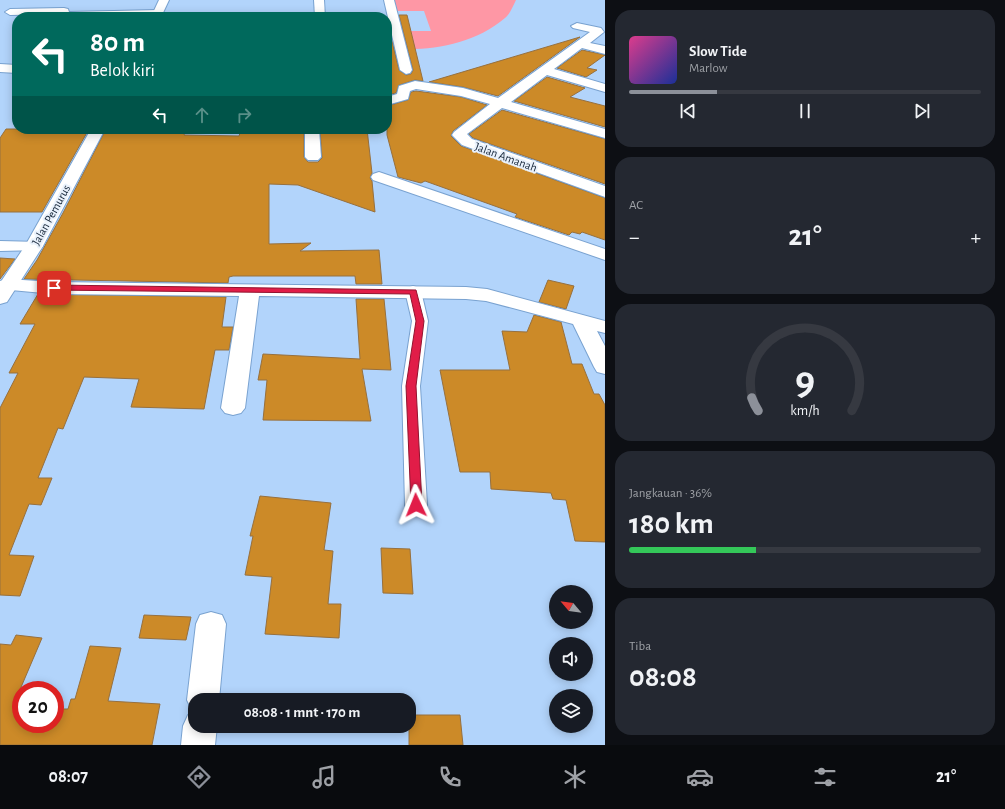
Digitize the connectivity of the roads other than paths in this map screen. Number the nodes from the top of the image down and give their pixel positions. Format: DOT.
graph roads {
  1 [pos="164,0"];
  2 [pos="319,0"];
  3 [pos="389,0"];
  4 [pos="10,12"];
  5 [pos="64,12"];
  6 [pos="158,12"];
  7 [pos="320,12"];
  8 [pos="392,12"];
  9 [pos="392,12"];
  10 [pos="577,26"];
  11 [pos="580,44"];
  12 [pos="605,50"];
  13 [pos="0,68"];
  14 [pos="12,69"];
  15 [pos="406,70"];
  16 [pos="544,70"];
  17 [pos="605,88"];
  18 [pos="392,99"];
  19 [pos="501,103"];
  20 [pos="95,134"];
  21 [pos="312,134"];
  22 [pos="605,134"];
  23 [pos="313,157"];
  24 [pos="379,178"];
  25 [pos="605,192"];
  26 [pos="0,246"];
  27 [pos="34,246"];
  28 [pos="605,255"];
  29 [pos="250,290"];
  30 [pos="4,291"];
  31 [pos="414,292"];
  32 [pos="581,320"];
  33 [pos="605,328"];
  34 [pos="605,367"];
  35 [pos="233,408"];
  36 [pos="416,505"];
  37 [pos="211,624"];
  38 [pos="204,693"];
  39 [pos="199,733"];
  40 [pos="198,745"];
  1 -- 6 [label="street"];
  2 -- 7 [label="street"];
  3 -- 9 [label="street"];
  4 -- 5 [label="street"];
  8 -- 15 [label="street"];
  10 -- 11 [label="street, Jalan Amanah"];
  11 -- 12 [label="street"];
  11 -- 16 [label="street, Jalan Amanah"];
  13 -- 14 [label="street"];
  16 -- 17 [label="street"];
  16 -- 19 [label="street, Jalan Amanah"];
  18 -- 19 [label="street"];
  19 -- 22 [label="street"];
  19 -- 25 [label="street, Jalan Amanah"];
  20 -- 27 [label="street, Jalan Pemurus"];
  21 -- 23 [label="street"];
  24 -- 28 [label="street"];
  26 -- 27 [label="street"];
  27 -- 30 [label="street, Jalan Pemurus"];
  29 -- 30 [label="street"];
  29 -- 31 [label="street"];
  29 -- 35 [label="street"];
  31 -- 32 [label="street"];
  31 -- 36 [label="lane"];
  32 -- 33 [label="street"];
  32 -- 34 [label="street"];
  37 -- 38 [label="street"];
  39 -- 40 [label="street"];
}
